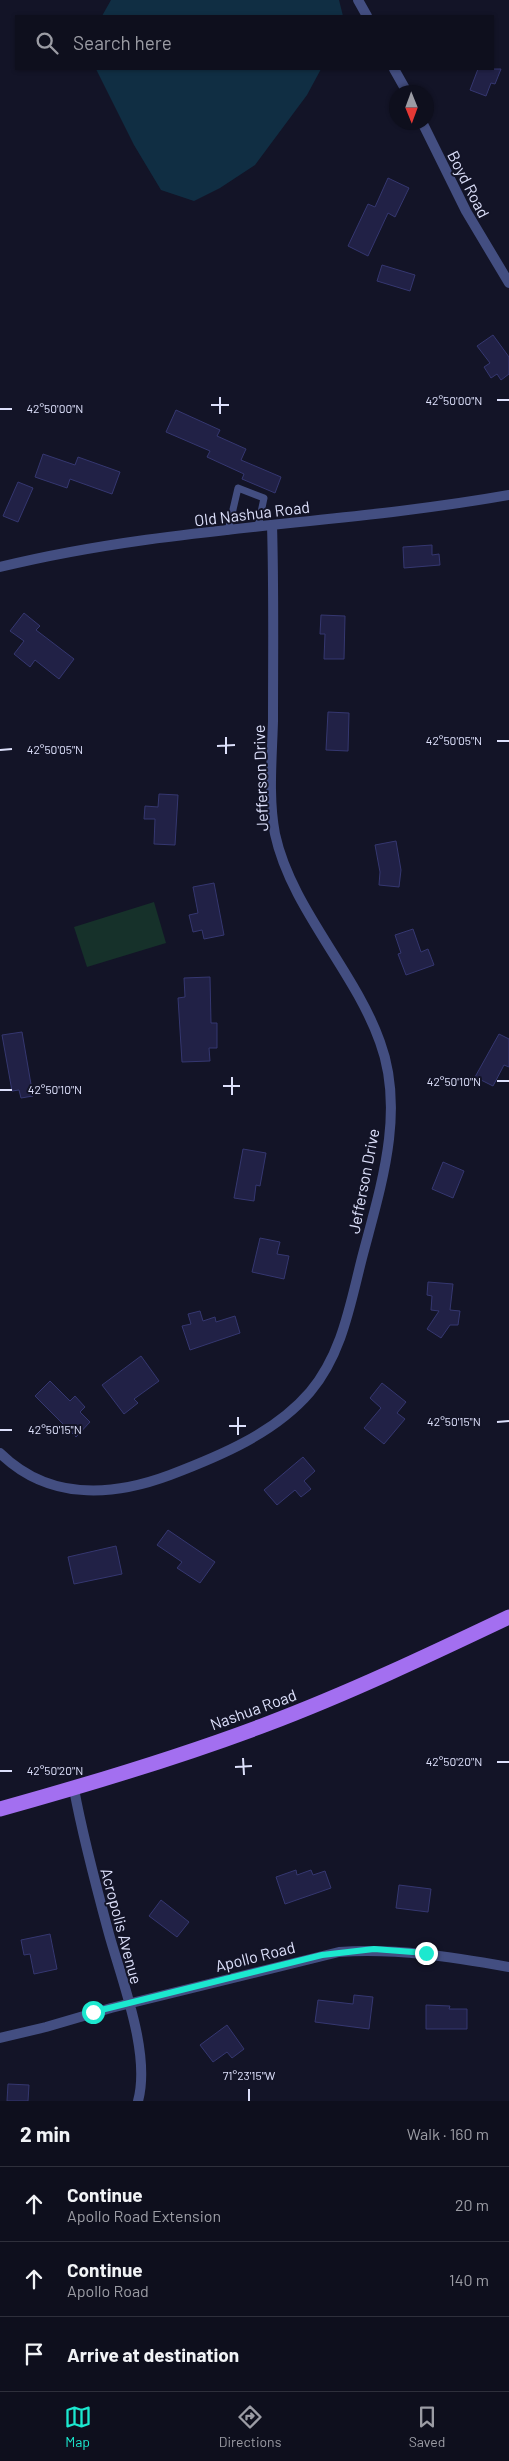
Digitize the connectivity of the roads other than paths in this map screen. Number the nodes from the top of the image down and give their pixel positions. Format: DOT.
graph roads {
  1 [pos="358,0"];
  2 [pos="366,15"];
  3 [pos="395,70"];
  4 [pos="403,85"];
  5 [pos="426,130"];
  6 [pos="509,283"];
  7 [pos="509,495"];
  8 [pos="272,525"];
  9 [pos="258,527"];
  10 [pos="228,530"];
  11 [pos="0,566"];
  12 [pos="0,1453"];
  13 [pos="509,1617"];
  14 [pos="74,1789"];
  15 [pos="0,1809"];
  16 [pos="509,1967"];
  17 [pos="128,2004"];
  18 [pos="0,2038"];
  19 [pos="138,2101"];
  1 -- 2 [label="street"];
  3 -- 4 [label="street"];
  5 -- 6 [label="street, Boyd Road"];
  7 -- 8 [label="street, Old Nashua Road"];
  8 -- 9 [label="street, Old Nashua Road"];
  8 -- 12 [label="street, Jefferson Drive"];
  9 -- 10 [label="street, Old Nashua Road"];
  9 -- 10 [label="lane"];
  10 -- 11 [label="street, Old Nashua Road"];
  13 -- 14 [label="main road, Nashua Road"];
  14 -- 15 [label="main road, Nashua Road"];
  14 -- 17 [label="street, Acropolis Avenue"];
  16 -- 17 [label="street, Apollo Road"];
  17 -- 18 [label="street, Apollo Road"];
  17 -- 19 [label="street, Acropolis Avenue"];
}
